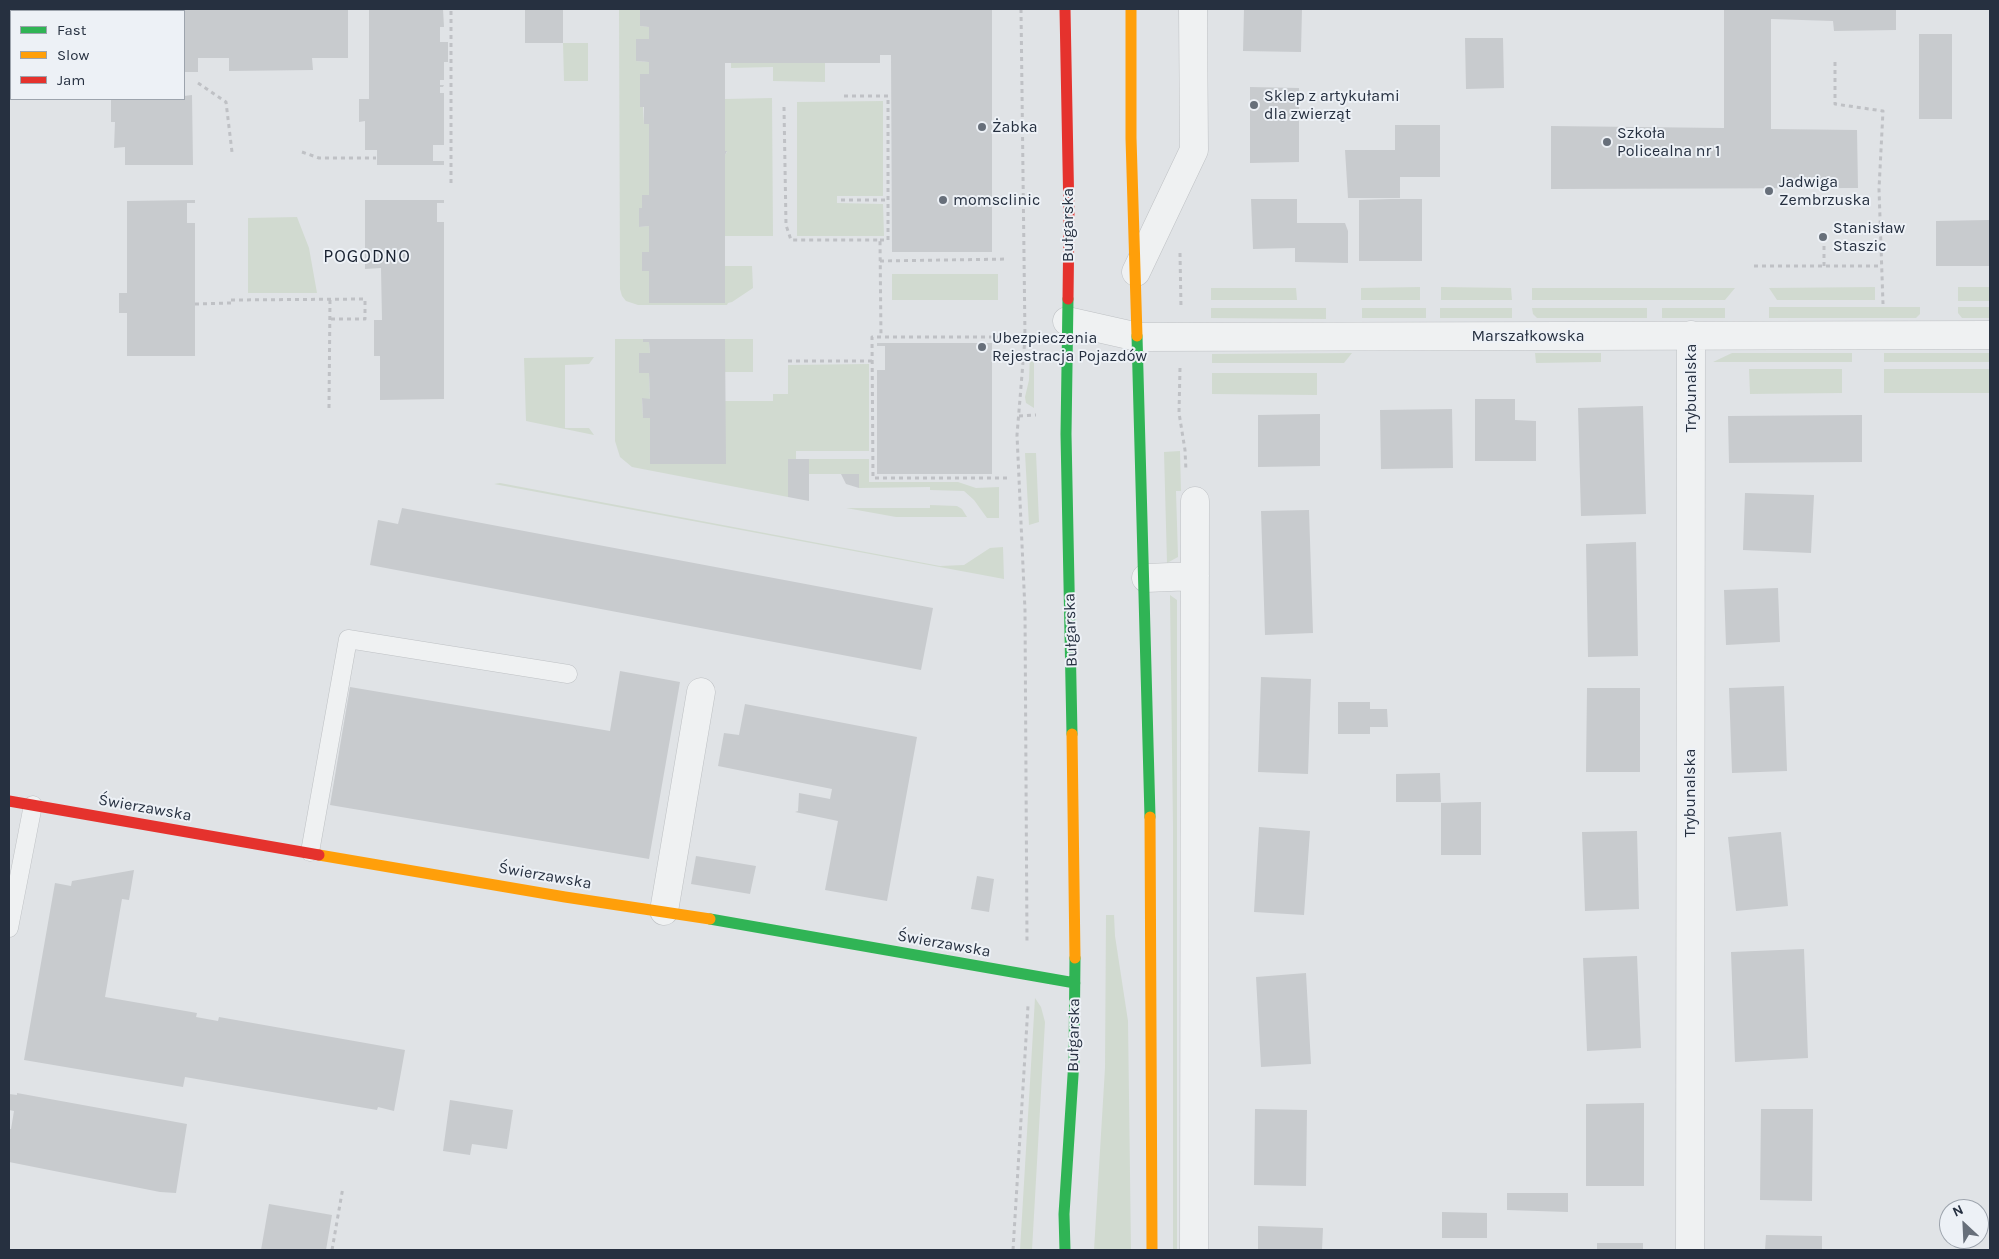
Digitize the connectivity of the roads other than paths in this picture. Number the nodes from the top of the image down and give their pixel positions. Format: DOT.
graph roads {
  1 [pos="1065,9"];
  2 [pos="1131,9"];
  3 [pos="1193,9"];
  4 [pos="1136,272"];
  5 [pos="1067,321"];
  6 [pos="1691,335"];
  7 [pos="1990,335"];
  8 [pos="1138,337"];
  9 [pos="1195,501"];
  10 [pos="1195,576"];
  11 [pos="1146,578"];
  12 [pos="568,674"];
  13 [pos="701,692"];
  14 [pos="9,801"];
  15 [pos="33,805"];
  16 [pos="310,852"];
  17 [pos="664,911"];
  18 [pos="9,928"];
  19 [pos="1075,983"];
  20 [pos="1065,1250"];
  21 [pos="1152,1250"];
  22 [pos="1194,1250"];
  23 [pos="1690,1250"];
  1 -- 5 [label="street, Bułgarska"];
  2 -- 4 [label="street"];
  3 -- 4 [label="street"];
  4 -- 8 [label="street"];
  5 -- 8 [label="street, Marszałkowska"];
  5 -- 19 [label="street, Bułgarska"];
  6 -- 7 [label="street, Marszałkowska"];
  6 -- 8 [label="street, Marszałkowska"];
  6 -- 23 [label="street, Trybunalska"];
  8 -- 11 [label="street"];
  9 -- 10 [label="street"];
  10 -- 11 [label="street"];
  10 -- 22 [label="street"];
  11 -- 21 [label="street"];
  12 -- 16 [label="lane"];
  13 -- 17 [label="street"];
  14 -- 15 [label="street, Świerzawska"];
  15 -- 16 [label="street, Świerzawska"];
  15 -- 18 [label="lane"];
  16 -- 17 [label="street, Świerzawska"];
  17 -- 19 [label="street, Świerzawska"];
  19 -- 20 [label="street, Bułgarska"];
}
